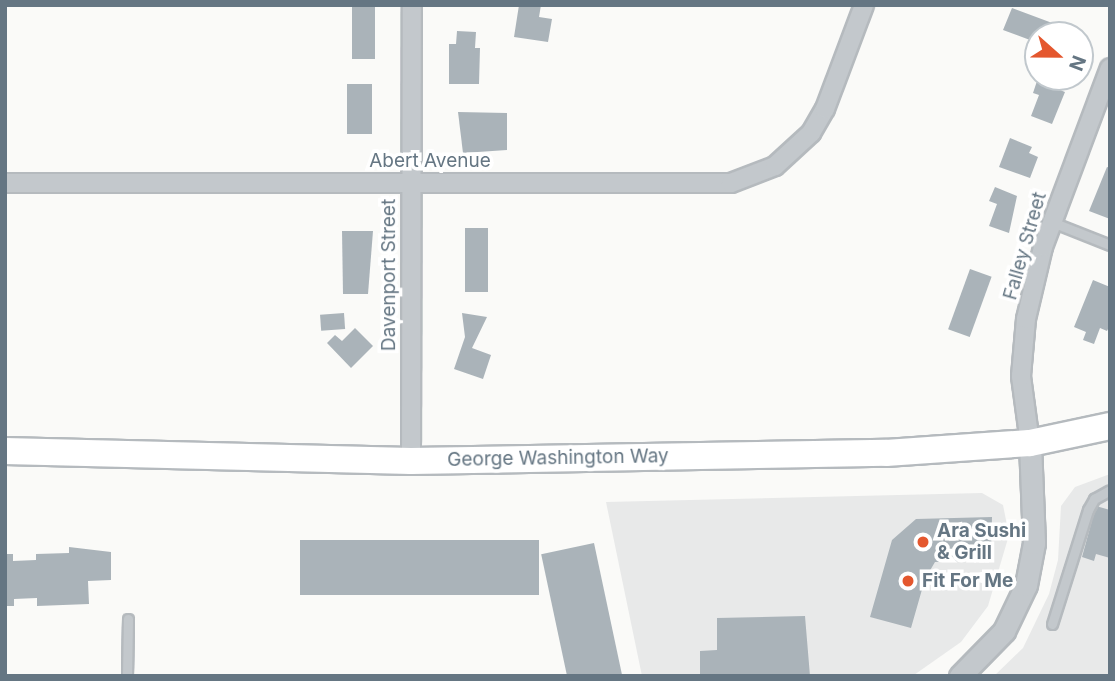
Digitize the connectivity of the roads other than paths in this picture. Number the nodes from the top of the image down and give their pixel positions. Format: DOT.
graph roads {
  1 [pos="412,5"];
  2 [pos="864,5"];
  3 [pos="1110,68"];
  4 [pos="409,181"];
  5 [pos="5,183"];
  6 [pos="1052,222"];
  7 [pos="1110,245"];
  8 [pos="1110,426"];
  9 [pos="1030,443"];
  10 [pos="5,451"];
  11 [pos="411,461"];
  12 [pos="1110,490"];
  13 [pos="128,619"];
  14 [pos="1052,624"];
  15 [pos="127,676"];
  16 [pos="960,676"];
  1 -- 4 [label="street, Davenport Street"];
  2 -- 4 [label="street, Abert Avenue"];
  3 -- 6 [label="street, Falley Street"];
  4 -- 5 [label="street, Abert Avenue"];
  4 -- 11 [label="street, Davenport Street"];
  6 -- 7 [label="lane"];
  6 -- 9 [label="street, Falley Street"];
  8 -- 9 [label="main road, George Washington Way"];
  9 -- 11 [label="main road, George Washington Way"];
  9 -- 16 [label="street"];
  10 -- 11 [label="main road, George Washington Way"];
  12 -- 14 [label="lane"];
  13 -- 15 [label="lane"];
}
